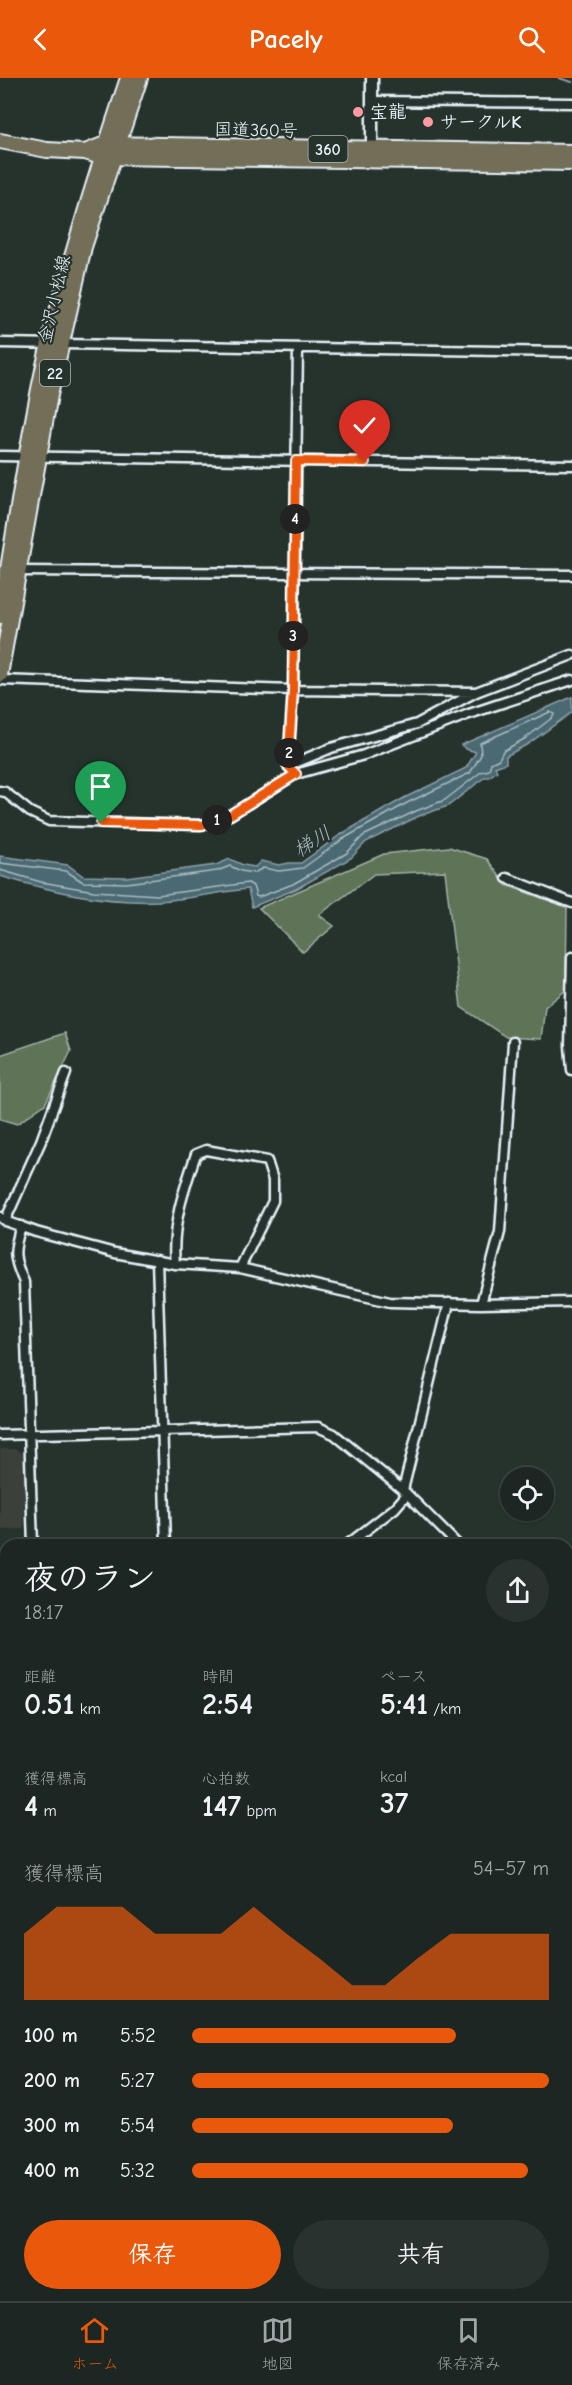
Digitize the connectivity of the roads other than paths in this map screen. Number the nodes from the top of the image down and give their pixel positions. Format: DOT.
graph roads {
  1 [pos="128,78"];
  2 [pos="140,78"];
  3 [pos="372,78"];
  4 [pos="372,100"];
  5 [pos="572,103"];
  6 [pos="0,141"];
  7 [pos="109,151"];
  8 [pos="572,152"];
  9 [pos="372,155"];
  10 [pos="572,163"];
  11 [pos="0,343"];
  12 [pos="56,343"];
  13 [pos="298,348"];
  14 [pos="572,352"];
  15 [pos="0,456"];
  16 [pos="33,457"];
  17 [pos="296,461"];
  18 [pos="572,465"];
  19 [pos="9,570"];
  20 [pos="293,574"];
  21 [pos="572,575"];
  22 [pos="0,616"];
  23 [pos="572,655"];
  24 [pos="0,675"];
  25 [pos="0,680"];
  26 [pos="572,680"];
  27 [pos="293,690"];
  28 [pos="476,692"];
  29 [pos="288,766"];
  30 [pos="296,774"];
  31 [pos="0,791"];
  32 [pos="507,878"];
  33 [pos="572,903"];
  34 [pos="572,957"];
  35 [pos="513,1042"];
  36 [pos="572,1070"];
  37 [pos="66,1073"];
  38 [pos="3,1219"];
  39 [pos="21,1226"];
  40 [pos="157,1260"];
  41 [pos="175,1264"];
  42 [pos="240,1268"];
  43 [pos="572,1302"];
  44 [pos="449,1303"];
  45 [pos="481,1304"];
  46 [pos="162,1432"];
  47 [pos="29,1433"];
  48 [pos="0,1435"];
  49 [pos="405,1492"];
  50 [pos="33,1539"];
  51 [pos="166,1539"];
  52 [pos="355,1539"];
  53 [pos="452,1539"];
  1 -- 7 [label="main road, 金沢小松線 / 22"];
  2 -- 7 [label="main road, 金沢小松線 / 22"];
  3 -- 4 [label="street"];
  4 -- 5 [label="street"];
  4 -- 9 [label="street"];
  6 -- 7 [label="main road, 国道360号 / 360"];
  7 -- 9 [label="main road, 国道360号 / 360"];
  7 -- 12 [label="main road, 金沢小松線 / 22"];
  8 -- 9 [label="main road, 国道360号 / 360"];
  9 -- 10 [label="main road, 国道360号 / 360"];
  11 -- 12 [label="street"];
  12 -- 13 [label="street"];
  12 -- 16 [label="main road, 金沢小松線 / 22"];
  13 -- 14 [label="street"];
  13 -- 17 [label="street"];
  15 -- 16 [label="street"];
  16 -- 17 [label="street"];
  16 -- 19 [label="main road, 金沢小松線 / 22"];
  17 -- 18 [label="street"];
  17 -- 20 [label="street"];
  19 -- 20 [label="street"];
  19 -- 22 [label="main road, 金沢小松線 / 22"];
  19 -- 24 [label="main road, 金沢小松線 / 22"];
  20 -- 21 [label="street"];
  20 -- 27 [label="street"];
  23 -- 28 [label="street"];
  25 -- 27 [label="street"];
  26 -- 30 [label="street"];
  27 -- 28 [label="street"];
  27 -- 29 [label="street"];
  28 -- 29 [label="street"];
  29 -- 30 [label="street"];
  30 -- 31 [label="street"];
  32 -- 33 [label="street"];
  34 -- 36 [label="street"];
  35 -- 45 [label="street"];
  37 -- 38 [label="street"];
  38 -- 39 [label="street"];
  39 -- 40 [label="street"];
  39 -- 47 [label="street"];
  40 -- 41 [label="street"];
  40 -- 46 [label="street"];
  41 -- 42 [label="street"];
  41 -- 42 [label="street"];
  42 -- 44 [label="street"];
  43 -- 45 [label="street"];
  44 -- 45 [label="street"];
  44 -- 49 [label="street"];
  46 -- 47 [label="street"];
  46 -- 49 [label="street"];
  46 -- 51 [label="street"];
  47 -- 48 [label="street"];
  47 -- 50 [label="street"];
  49 -- 52 [label="street"];
  49 -- 53 [label="street"];
}
